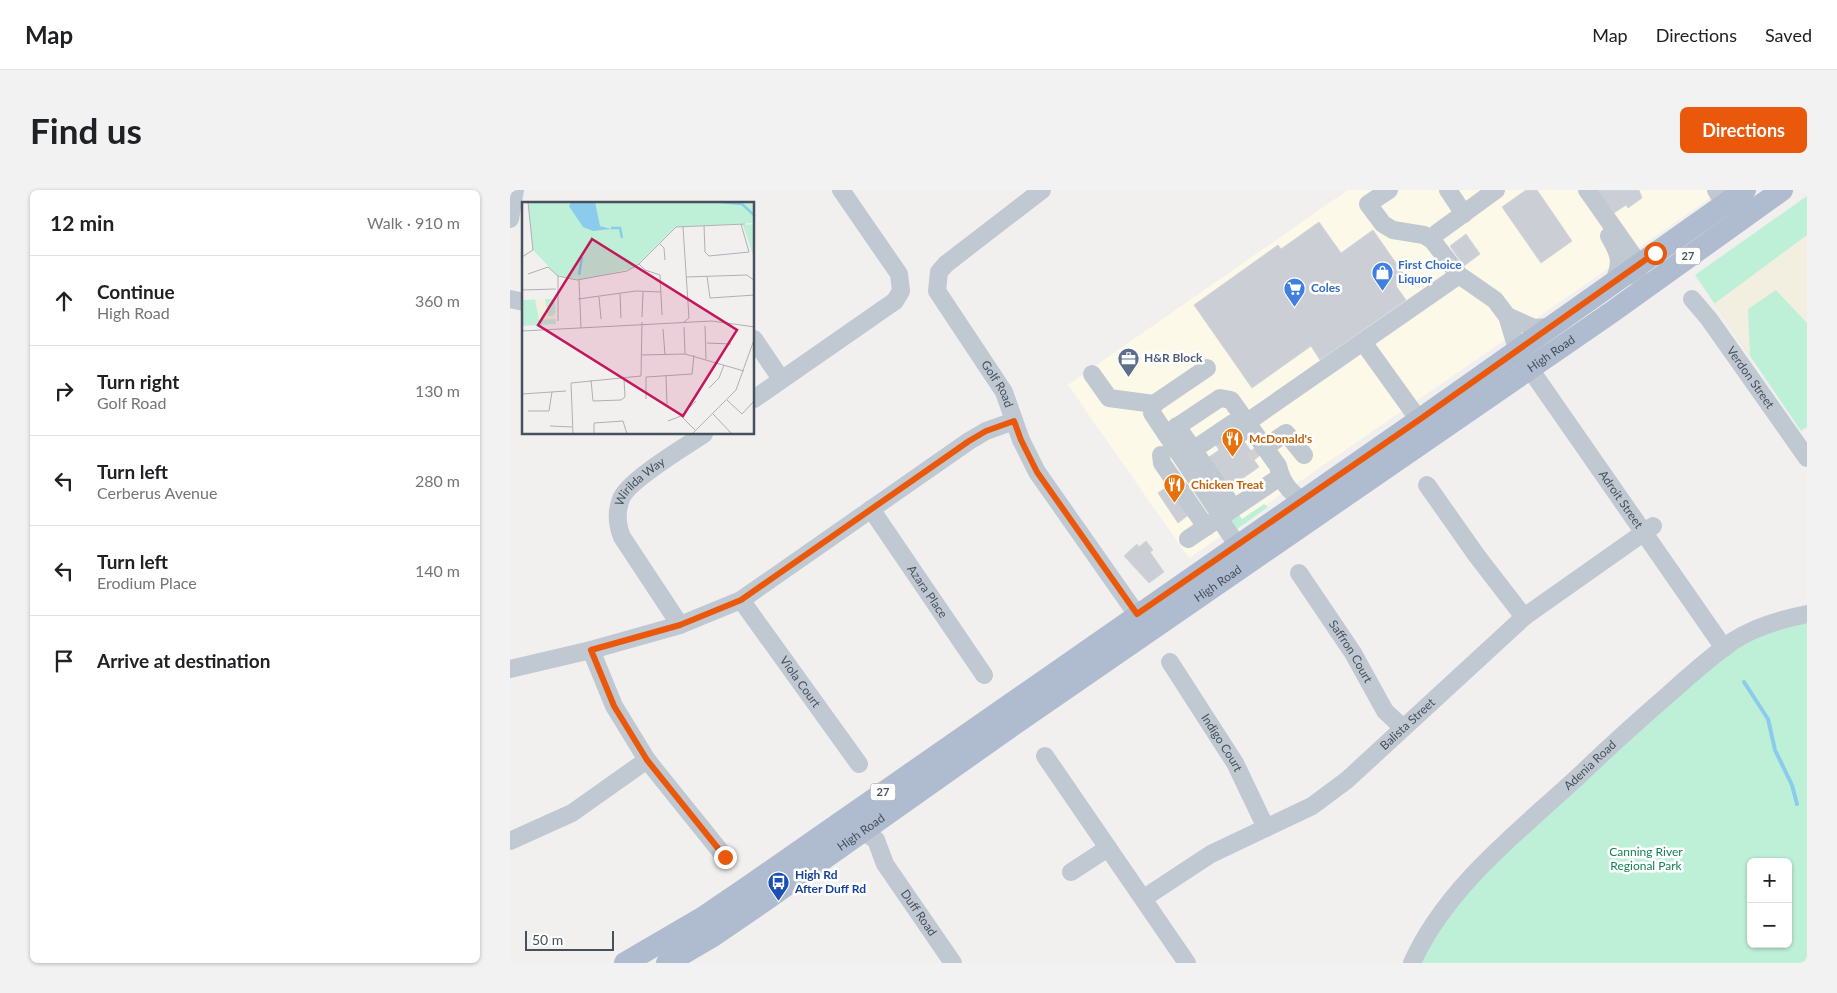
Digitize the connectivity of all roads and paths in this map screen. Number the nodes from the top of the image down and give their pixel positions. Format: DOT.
graph roads {
  1 [pos="515,190"];
  2 [pos="841,190"];
  3 [pos="1389,190"];
  4 [pos="1448,190"];
  5 [pos="1495,190"];
  6 [pos="1579,190"];
  7 [pos="1587,190"];
  8 [pos="1745,190"];
  9 [pos="1038,191"];
  10 [pos="1774,196"];
  11 [pos="1721,197"];
  12 [pos="1464,214"];
  13 [pos="510,218"];
  14 [pos="1432,240"];
  15 [pos="1639,264"];
  16 [pos="1459,274"];
  17 [pos="1614,282"];
  18 [pos="1635,295"];
  19 [pos="1692,299"];
  20 [pos="1503,319"];
  21 [pos="1548,327"];
  22 [pos="755,340"];
  23 [pos="1363,342"];
  24 [pos="1522,346"];
  25 [pos="1534,366"];
  26 [pos="1207,368"];
  27 [pos="1092,374"];
  28 [pos="781,379"];
  29 [pos="755,398"];
  30 [pos="1154,404"];
  31 [pos="1419,420"];
  32 [pos="1014,421"];
  33 [pos="703,435"];
  34 [pos="1177,443"];
  35 [pos="1258,451"];
  36 [pos="1304,456"];
  37 [pos="1807,458"];
  38 [pos="1371,479"];
  39 [pos="1163,480"];
  40 [pos="1426,484"];
  41 [pos="1303,500"];
  42 [pos="871,509"];
  43 [pos="1220,517"];
  44 [pos="1649,529"];
  45 [pos="1288,536"];
  46 [pos="1188,539"];
  47 [pos="1238,546"];
  48 [pos="1299,573"];
  49 [pos="741,600"];
  50 [pos="1807,614"];
  51 [pos="1524,617"];
  52 [pos="1143,623"];
  53 [pos="680,625"];
  54 [pos="1729,644"];
  55 [pos="591,650"];
  56 [pos="1170,662"];
  57 [pos="510,669"];
  58 [pos="984,674"];
  59 [pos="1402,728"];
  60 [pos="1045,756"];
  61 [pos="647,760"];
  62 [pos="859,764"];
  63 [pos="881,794"];
  64 [pos="1266,828"];
  65 [pos="863,831"];
  66 [pos="818,838"];
  67 [pos="510,841"];
  68 [pos="1108,848"];
  69 [pos="725,857"];
  70 [pos="1071,872"];
  71 [pos="1144,898"];
  72 [pos="625,963"];
  73 [pos="667,963"];
  74 [pos="954,963"];
  75 [pos="1187,963"];
  76 [pos="1412,963"];
  1 -- 13 [label="street"];
  2 -- 28 [label="street"];
  3 -- 14 [label="street"];
  4 -- 12 [label="street"];
  5 -- 12 [label="street"];
  6 -- 17 [label="street"];
  7 -- 15 [label="street"];
  8 -- 11 [label="main road, High Road / 27"];
  9 -- 32 [label="street, Golf Road"];
  10 -- 11 [label="street, High Road"];
  10 -- 18 [label="main road, High Road / 27"];
  11 -- 15 [label="main road, High Road / 27"];
  12 -- 14 [label="street"];
  14 -- 16 [label="street"];
  15 -- 17 [label="main road, High Road / 27"];
  15 -- 18 [label="street"];
  16 -- 20 [label="street"];
  16 -- 23 [label="street"];
  17 -- 21 [label="main road, High Road / 27"];
  18 -- 25 [label="main road, High Road / 27"];
  19 -- 37 [label="street, Verdon Street"];
  20 -- 21 [label="street"];
  20 -- 24 [label="street, Adroit Street"];
  21 -- 24 [label="main road, High Road / 27"];
  22 -- 28 [label="street"];
  23 -- 31 [label="street"];
  23 -- 35 [label="street"];
  24 -- 25 [label="street, Adroit Street"];
  24 -- 31 [label="main road, High Road / 27"];
  25 -- 38 [label="main road, High Road / 27"];
  25 -- 44 [label="street, Adroit Street"];
  26 -- 30 [label="street"];
  27 -- 30 [label="street"];
  28 -- 29 [label="street"];
  30 -- 34 [label="street"];
  31 -- 41 [label="main road, High Road / 27"];
  32 -- 42 [label="street"];
  32 -- 52 [label="street, Golf Road"];
  33 -- 53 [label="street, Wirilda Way"];
  34 -- 35 [label="street"];
  34 -- 35 [label="street"];
  34 -- 39 [label="street"];
  34 -- 43 [label="street"];
  34 -- 43 [label="street"];
  35 -- 36 [label="street"];
  35 -- 41 [label="street"];
  35 -- 43 [label="street"];
  38 -- 41 [label="street"];
  38 -- 45 [label="main road, High Road / 27"];
  40 -- 51 [label="street"];
  41 -- 45 [label="street"];
  41 -- 47 [label="main road, High Road / 27"];
  42 -- 49 [label="street"];
  42 -- 58 [label="street, Azara Place"];
  43 -- 46 [label="street"];
  43 -- 47 [label="street"];
  44 -- 51 [label="street, Balista Street"];
  44 -- 54 [label="street, Adroit Street"];
  45 -- 52 [label="main road, High Road / 27"];
  47 -- 52 [label="main road, High Road / 27"];
  48 -- 59 [label="street, Saffron Court"];
  49 -- 53 [label="street"];
  49 -- 62 [label="street, Viola Court"];
  50 -- 54 [label="street, Adenia Road"];
  51 -- 59 [label="street, Balista Street"];
  52 -- 63 [label="main road, High Road / 27"];
  52 -- 65 [label="main road, High Road / 27"];
  53 -- 55 [label="street"];
  54 -- 76 [label="street, Adenia Road"];
  55 -- 57 [label="street"];
  55 -- 61 [label="street"];
  56 -- 64 [label="street, Indigo Court"];
  59 -- 64 [label="street, Balista Street"];
  60 -- 68 [label="street"];
  61 -- 67 [label="street"];
  61 -- 69 [label="street"];
  63 -- 65 [label="street"];
  63 -- 66 [label="main road, High Road / 27"];
  64 -- 71 [label="street, Balista Street"];
  65 -- 66 [label="street"];
  65 -- 73 [label="main road, High Road / 27"];
  65 -- 74 [label="street, Duff Road"];
  66 -- 72 [label="main road, High Road / 27"];
  68 -- 70 [label="street"];
  68 -- 71 [label="street"];
  71 -- 75 [label="street"];
}
